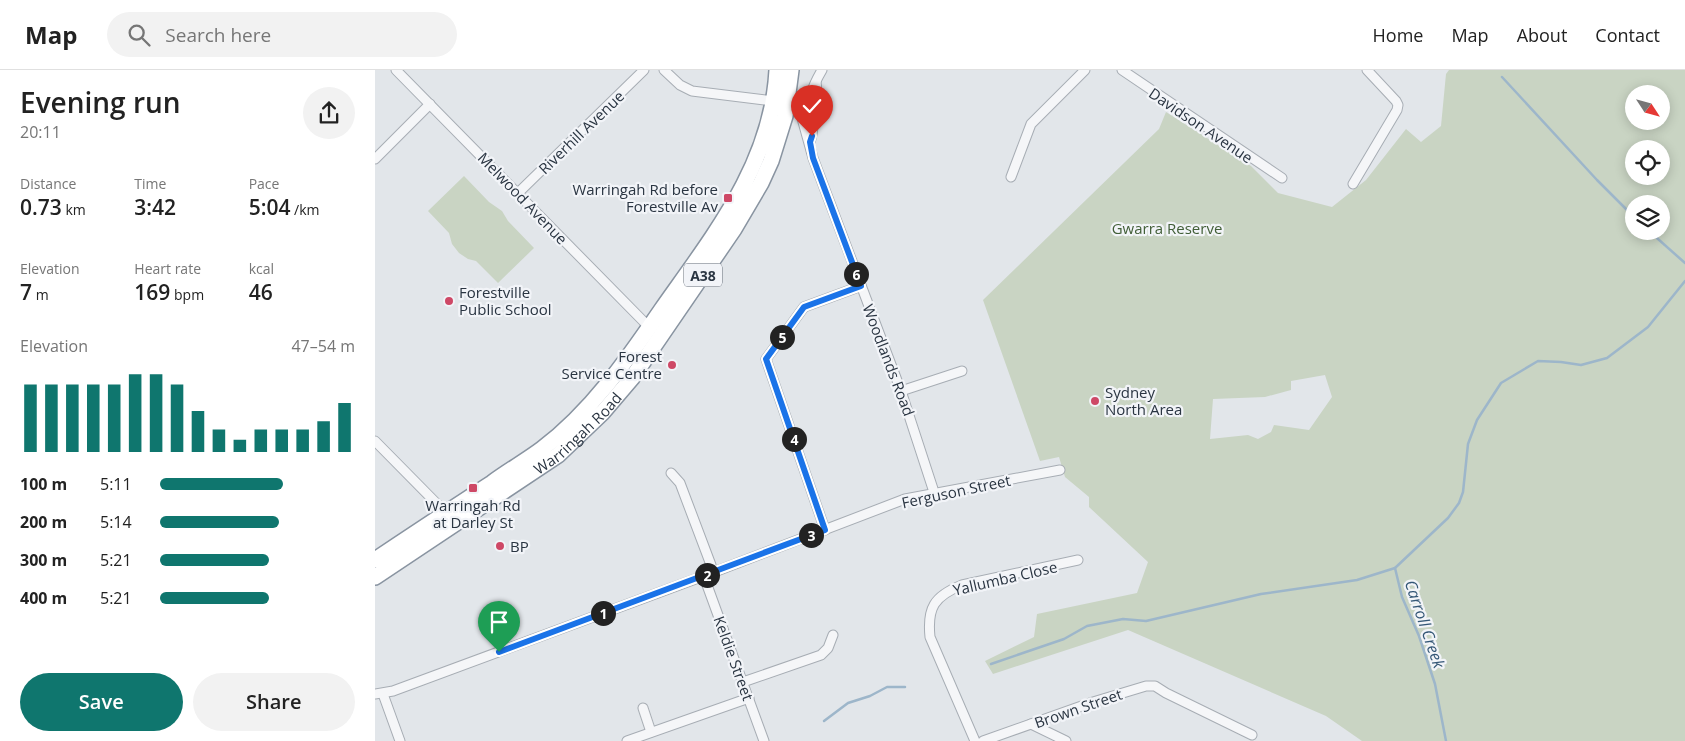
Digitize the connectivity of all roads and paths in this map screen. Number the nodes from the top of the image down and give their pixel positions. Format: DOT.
graph roads {
  1 [pos="396,70"];
  2 [pos="644,70"];
  3 [pos="663,70"];
  4 [pos="777,70"];
  5 [pos="791,70"];
  6 [pos="822,70"];
  7 [pos="1085,70"];
  8 [pos="1122,70"];
  9 [pos="1367,70"];
  10 [pos="816,82"];
  11 [pos="809,97"];
  12 [pos="780,103"];
  13 [pos="430,104"];
  14 [pos="807,110"];
  15 [pos="810,142"];
  16 [pos="375,159"];
  17 [pos="1011,178"];
  18 [pos="1282,178"];
  19 [pos="1353,184"];
  20 [pos="518,193"];
  21 [pos="861,286"];
  22 [pos="649,327"];
  23 [pos="962,371"];
  24 [pos="901,391"];
  25 [pos="375,441"];
  26 [pos="1060,470"];
  27 [pos="671,474"];
  28 [pos="933,494"];
  29 [pos="451,518"];
  30 [pos="825,530"];
  31 [pos="375,560"];
  32 [pos="1078,560"];
  33 [pos="709,574"];
  34 [pos="375,577"];
  35 [pos="833,635"];
  36 [pos="743,682"];
  37 [pos="379,694"];
  38 [pos="749,698"];
  39 [pos="643,708"];
  40 [pos="1031,724"];
  41 [pos="651,732"];
  42 [pos="1252,735"];
  43 [pos="400,741"];
  44 [pos="627,741"];
  45 [pos="764,741"];
  46 [pos="975,741"];
  47 [pos="983,741"];
  48 [pos="1066,741"];
  1 -- 13 [label="street, Melwood Avenue"];
  2 -- 20 [label="street, Riverhill Avenue"];
  3 -- 12 [label="street"];
  4 -- 12 [label="highway, Warringah Road / A38"];
  5 -- 12 [label="highway, Warringah Road / A38"];
  6 -- 10 [label="street"];
  7 -- 17 [label="street"];
  8 -- 18 [label="street, Davidson Avenue"];
  9 -- 19 [label="street"];
  10 -- 11 [label="street"];
  10 -- 14 [label="street"];
  11 -- 12 [label="street"];
  11 -- 14 [label="street, Woodlands Road"];
  12 -- 14 [label="street"];
  12 -- 22 [label="highway, Warringah Road / A38"];
  12 -- 29 [label="highway, Warringah Road / A38"];
  13 -- 16 [label="street"];
  13 -- 20 [label="street, Melwood Avenue"];
  14 -- 15 [label="street, Woodlands Road"];
  14 -- 15 [label="street, Woodlands Road"];
  15 -- 21 [label="street, Woodlands Road"];
  20 -- 22 [label="street, Melwood Avenue"];
  21 -- 24 [label="street, Woodlands Road"];
  21 -- 30 [label="street"];
  22 -- 29 [label="highway, Warringah Road / A38"];
  23 -- 24 [label="street"];
  24 -- 28 [label="street, Woodlands Road"];
  25 -- 29 [label="street"];
  26 -- 28 [label="street, Ferguson Street"];
  27 -- 33 [label="street, Keldie Street"];
  28 -- 30 [label="street, Ferguson Street"];
  29 -- 31 [label="highway, Warringah Road / A38"];
  29 -- 34 [label="highway, Warringah Road / A38"];
  30 -- 33 [label="street, Ferguson Street"];
  32 -- 46 [label="street, Yallumba Close"];
  33 -- 36 [label="street, Keldie Street"];
  33 -- 37 [label="street, Ferguson Street"];
  35 -- 36 [label="street"];
  36 -- 38 [label="street, Keldie Street"];
  37 -- 43 [label="street"];
  38 -- 41 [label="street"];
  38 -- 45 [label="street, Keldie Street"];
  39 -- 41 [label="street"];
  40 -- 42 [label="street, Brown Street"];
  40 -- 47 [label="street, Brown Street"];
  40 -- 48 [label="street"];
  41 -- 44 [label="street"];
}
